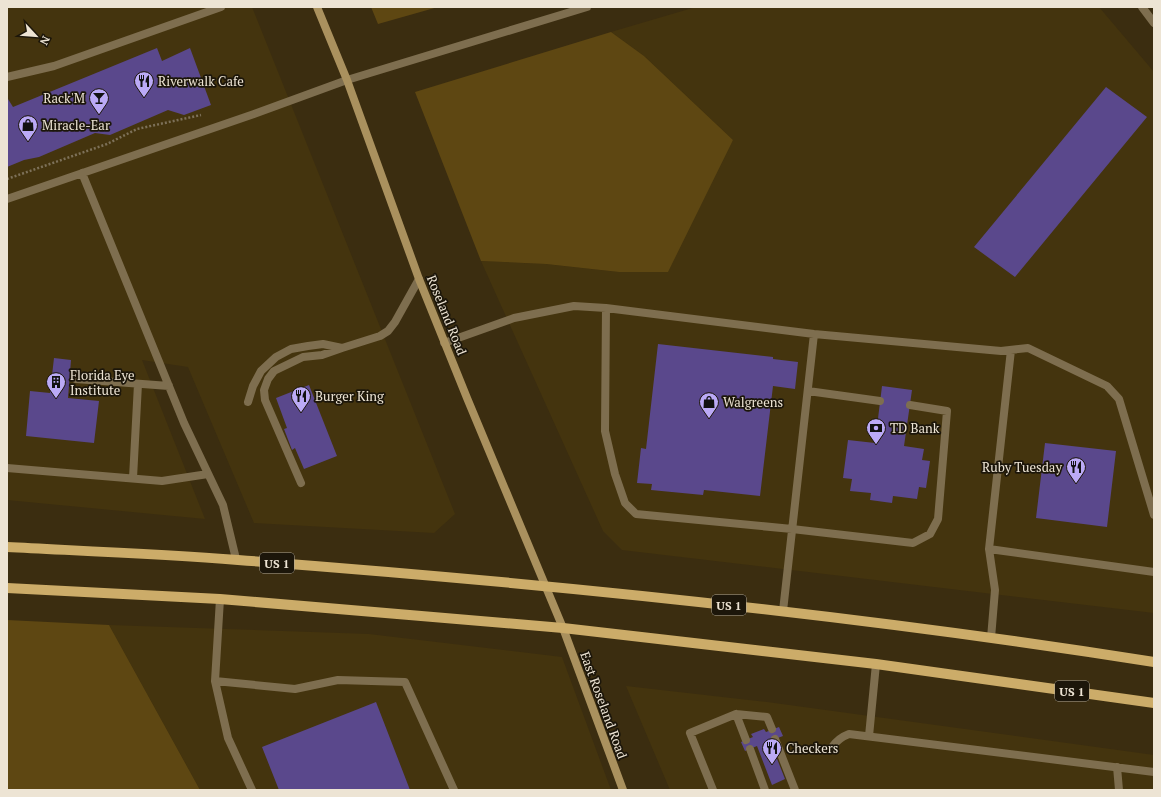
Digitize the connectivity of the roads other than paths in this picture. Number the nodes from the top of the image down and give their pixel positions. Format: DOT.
graph roads {
  1 [pos="221,7"];
  2 [pos="317,7"];
  3 [pos="587,7"];
  4 [pos="1142,7"];
  5 [pos="1154,23"];
  6 [pos="7,77"];
  7 [pos="347,80"];
  8 [pos="82,173"];
  9 [pos="7,199"];
  10 [pos="419,278"];
  11 [pos="606,308"];
  12 [pos="814,334"];
  13 [pos="444,342"];
  14 [pos="342,348"];
  15 [pos="1011,350"];
  16 [pos="76,379"];
  17 [pos="138,384"];
  18 [pos="169,386"];
  19 [pos="808,391"];
  20 [pos="880,401"];
  21 [pos="248,402"];
  22 [pos="910,406"];
  23 [pos="7,468"];
  24 [pos="208,474"];
  25 [pos="133,478"];
  26 [pos="301,483"];
  27 [pos="1154,515"];
  28 [pos="792,528"];
  29 [pos="7,547"];
  30 [pos="989,549"];
  31 [pos="236,559"];
  32 [pos="1154,572"];
  33 [pos="546,586"];
  34 [pos="7,588"];
  35 [pos="220,599"];
  36 [pos="783,611"];
  37 [pos="563,628"];
  38 [pos="991,638"];
  39 [pos="1154,662"];
  40 [pos="876,664"];
  41 [pos="215,681"];
  42 [pos="1154,703"];
  43 [pos="736,714"];
  44 [pos="772,729"];
  45 [pos="869,736"];
  46 [pos="775,739"];
  47 [pos="746,740"];
  48 [pos="832,747"];
  49 [pos="750,749"];
  50 [pos="1117,767"];
  51 [pos="1154,772"];
  52 [pos="252,790"];
  53 [pos="454,790"];
  54 [pos="623,790"];
  55 [pos="713,790"];
  56 [pos="765,790"];
  57 [pos="795,790"];
  58 [pos="1118,790"];
  1 -- 6 [label="street"];
  2 -- 7 [label="main road, Roseland Road"];
  3 -- 7 [label="street"];
  4 -- 5 [label="street"];
  7 -- 8 [label="street"];
  7 -- 10 [label="main road, Roseland Road"];
  8 -- 9 [label="street"];
  8 -- 18 [label="street"];
  10 -- 13 [label="main road, Roseland Road"];
  10 -- 14 [label="street"];
  11 -- 12 [label="street"];
  11 -- 13 [label="street"];
  11 -- 28 [label="street"];
  12 -- 15 [label="street"];
  12 -- 19 [label="street"];
  13 -- 33 [label="main road, Roseland Road"];
  14 -- 21 [label="street"];
  14 -- 26 [label="street"];
  15 -- 27 [label="street"];
  15 -- 30 [label="street"];
  16 -- 17 [label="street"];
  17 -- 18 [label="street"];
  17 -- 25 [label="street"];
  18 -- 24 [label="street"];
  19 -- 20 [label="street"];
  19 -- 28 [label="street"];
  22 -- 28 [label="street"];
  23 -- 25 [label="street"];
  24 -- 25 [label="street"];
  24 -- 31 [label="street"];
  28 -- 36 [label="street"];
  29 -- 31 [label="main road, US 1"];
  30 -- 32 [label="street"];
  30 -- 38 [label="street"];
  31 -- 33 [label="main road, US 1"];
  33 -- 36 [label="main road, US 1"];
  33 -- 37 [label="main road, Roseland Road"];
  34 -- 35 [label="main road, US 1"];
  35 -- 37 [label="main road, US 1"];
  35 -- 41 [label="street"];
  36 -- 38 [label="main road, US 1"];
  37 -- 40 [label="main road, US 1"];
  37 -- 54 [label="main road, East Roseland Road"];
  38 -- 39 [label="main road, US 1"];
  40 -- 42 [label="main road, US 1"];
  40 -- 45 [label="street"];
  41 -- 52 [label="street"];
  41 -- 53 [label="street"];
  43 -- 44 [label="street"];
  43 -- 47 [label="street"];
  43 -- 55 [label="street"];
  45 -- 48 [label="street"];
  45 -- 50 [label="street"];
  46 -- 57 [label="street"];
  49 -- 56 [label="street"];
  50 -- 51 [label="street"];
  50 -- 58 [label="street"];
}
